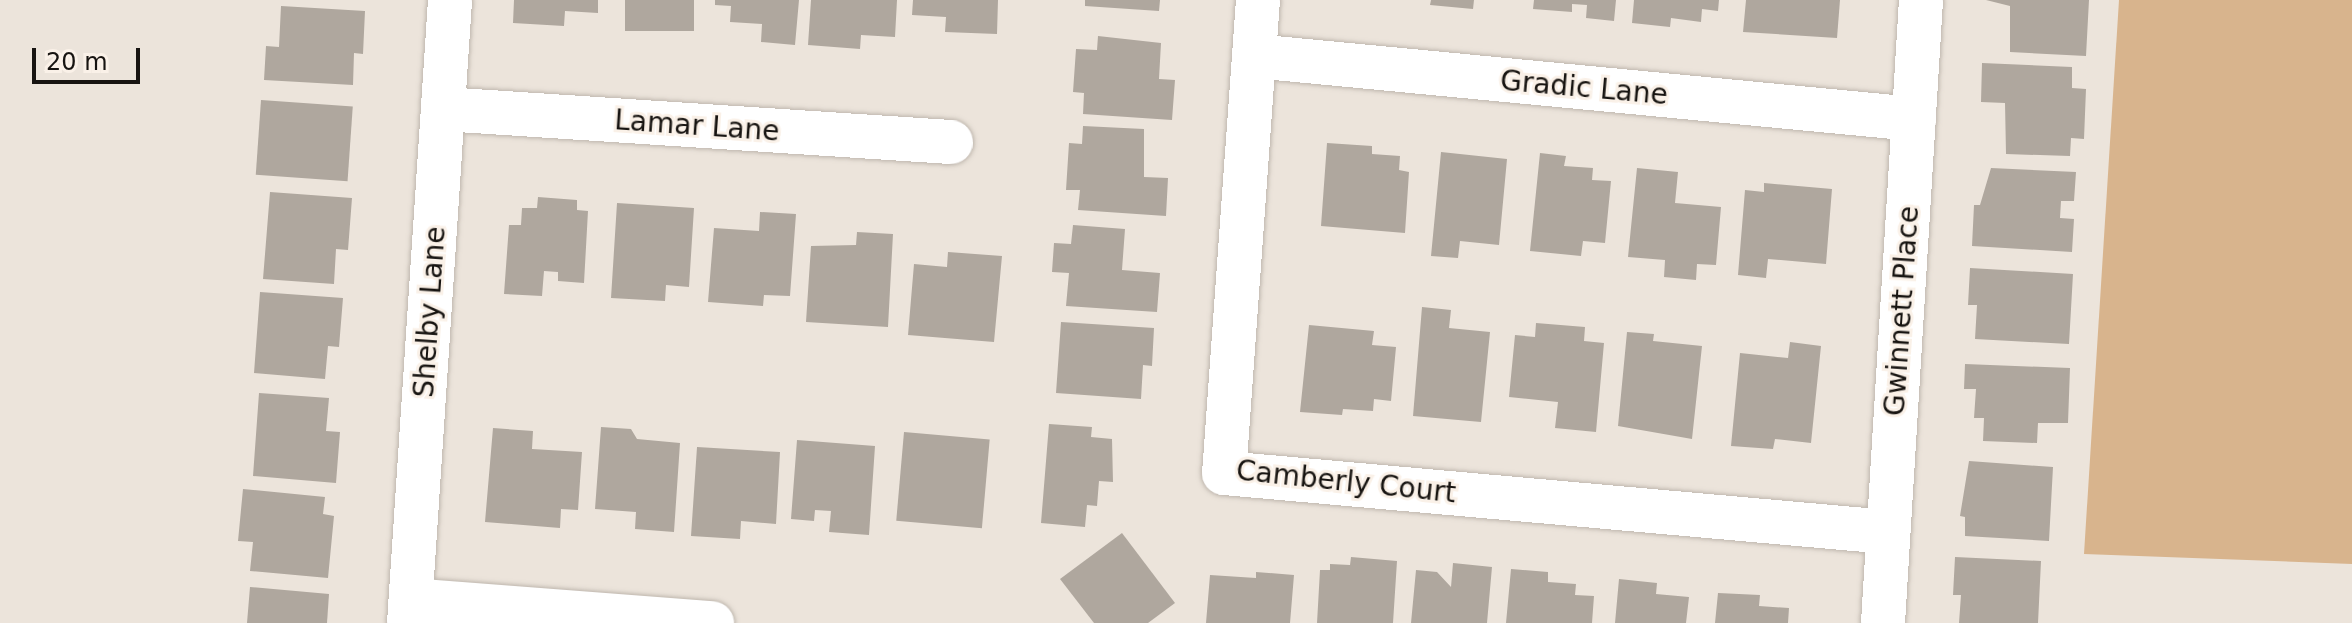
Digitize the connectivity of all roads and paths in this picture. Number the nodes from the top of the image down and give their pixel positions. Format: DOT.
graph roads {
  1 [pos="450,0"];
  2 [pos="1258,0"];
  3 [pos="1921,0"];
  4 [pos="1254,56"];
  5 [pos="443,109"];
  6 [pos="1914,119"];
  7 [pos="951,142"];
  8 [pos="1888,532"];
  9 [pos="410,612"];
  10 [pos="712,623"];
  11 [pos="1883,623"];
  1 -- 5 [label="street, Shelby Lane"];
  2 -- 4 [label="street, Camberly Court"];
  3 -- 6 [label="street, Gwinnett Place"];
  4 -- 6 [label="street, Gradic Lane"];
  4 -- 8 [label="street, Camberly Court"];
  5 -- 7 [label="street, Lamar Lane"];
  5 -- 9 [label="street, Shelby Lane"];
  6 -- 8 [label="street, Gwinnett Place"];
  8 -- 11 [label="street, Gwinnett Place"];
  9 -- 10 [label="street"];
}
